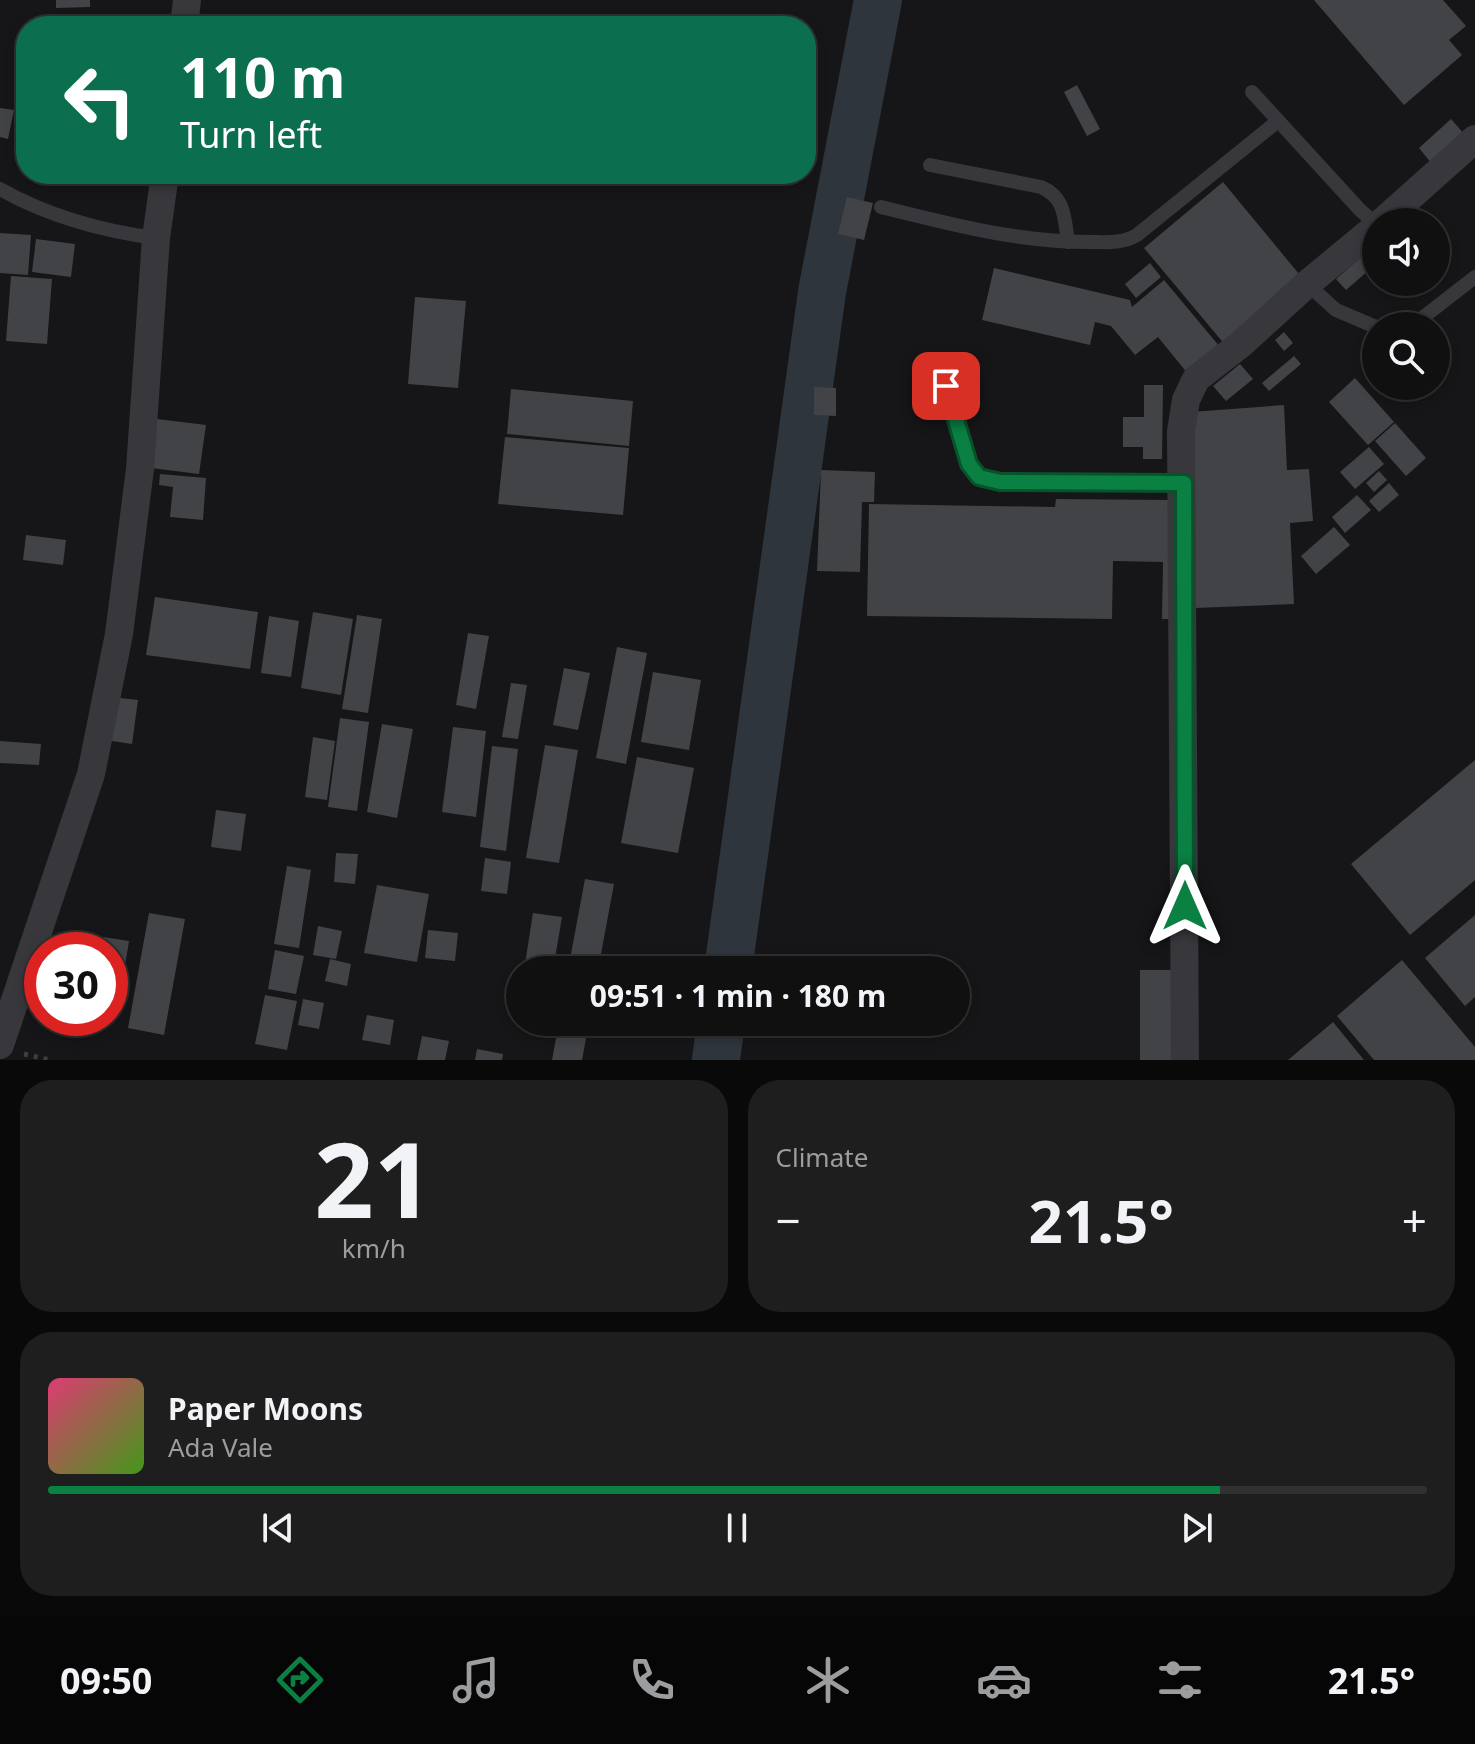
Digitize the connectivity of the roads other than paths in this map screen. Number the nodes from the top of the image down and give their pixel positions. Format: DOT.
graph roads {
  1 [pos="1252,92"];
  2 [pos="1278,121"];
  3 [pos="1475,139"];
  4 [pos="930,165"];
  5 [pos="164,184"];
  6 [pos="0,189"];
  7 [pos="881,207"];
  8 [pos="1398,208"];
  9 [pos="1362,212"];
  10 [pos="156,238"];
  11 [pos="1362,238"];
  12 [pos="1068,242"];
  13 [pos="1475,277"];
  14 [pos="1307,284"];
  15 [pos="1430,312"];
  16 [pos="1362,321"];
  17 [pos="946,386"];
  18 [pos="1184,483"];
  19 [pos="0,1045"];
  20 [pos="1185,1060"];
  1 -- 2 [label="lane"];
  2 -- 9 [label="lane"];
  2 -- 12 [label="lane"];
  3 -- 8 [label="street"];
  4 -- 12 [label="lane"];
  5 -- 10 [label="street"];
  6 -- 10 [label="lane"];
  7 -- 12 [label="lane"];
  10 -- 19 [label="street"];
  11 -- 14 [label="street"];
  13 -- 15 [label="lane"];
  14 -- 16 [label="lane"];
  14 -- 18 [label="street"];
  17 -- 18 [label="lane"];
  18 -- 20 [label="street"];
}
